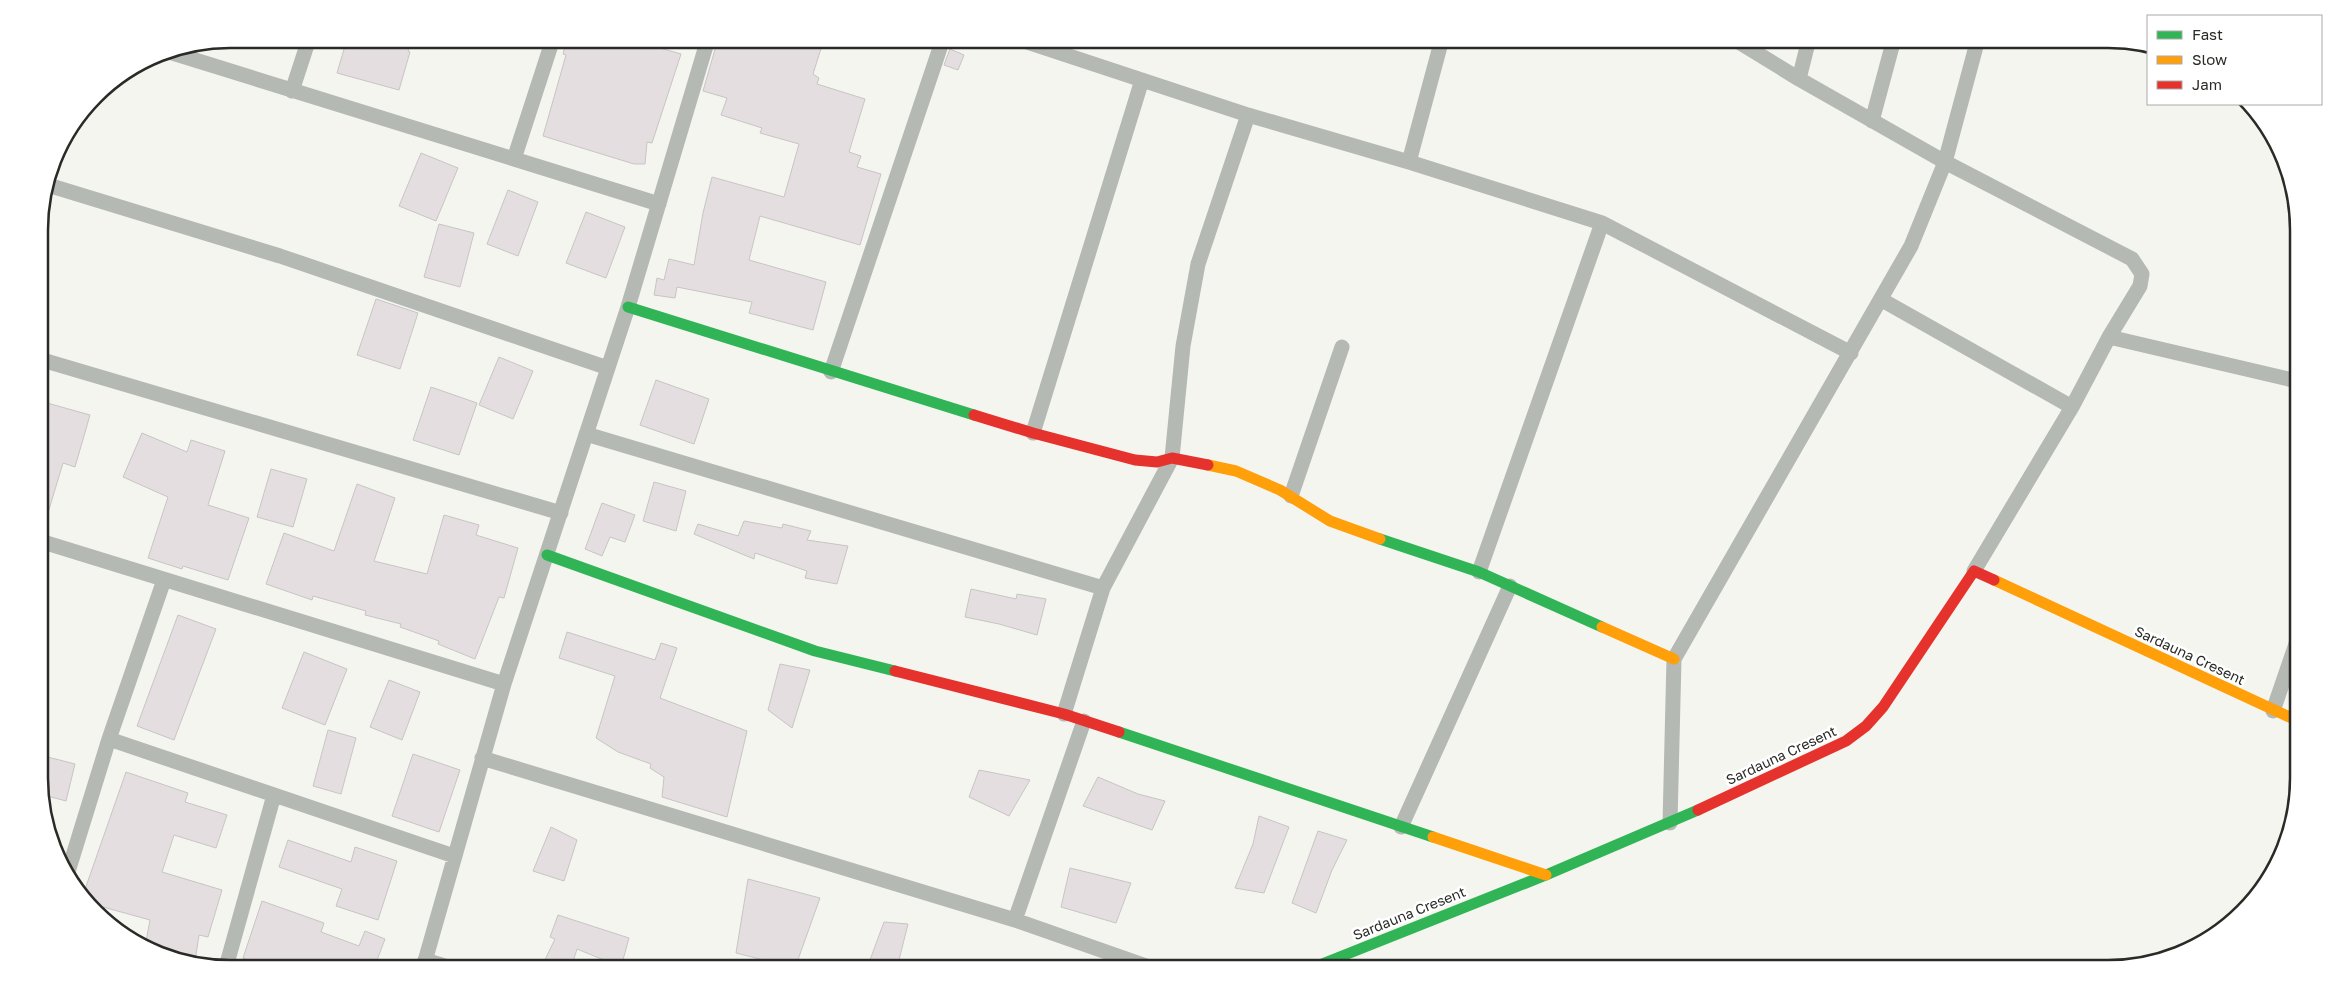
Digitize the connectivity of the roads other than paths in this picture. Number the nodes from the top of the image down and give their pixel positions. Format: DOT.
graph roads {
  1 [pos="306,48"];
  2 [pos="550,48"];
  3 [pos="705,48"];
  4 [pos="940,48"];
  5 [pos="1045,48"];
  6 [pos="1440,48"];
  7 [pos="1749,48"];
  8 [pos="1807,48"];
  9 [pos="1892,48"];
  10 [pos="1976,48"];
  11 [pos="177,55"];
  12 [pos="1799,79"];
  13 [pos="1142,80"];
  14 [pos="292,91"];
  15 [pos="1248,116"];
  16 [pos="1872,120"];
  17 [pos="514,160"];
  18 [pos="1409,162"];
  19 [pos="1945,162"];
  20 [pos="53,187"];
  21 [pos="659,204"];
  22 [pos="1602,223"];
  23 [pos="1882,300"];
  24 [pos="628,307"];
  25 [pos="2109,337"];
  26 [pos="1342,347"];
  27 [pos="1852,353"];
  28 [pos="48,361"];
  29 [pos="608,368"];
  30 [pos="831,372"];
  31 [pos="2290,379"];
  32 [pos="2072,407"];
  33 [pos="586,434"];
  34 [pos="1033,434"];
  35 [pos="1172,458"];
  36 [pos="1291,496"];
  37 [pos="561,513"];
  38 [pos="48,544"];
  39 [pos="547,555"];
  40 [pos="1974,571"];
  41 [pos="1479,572"];
  42 [pos="164,580"];
  43 [pos="1510,586"];
  44 [pos="1103,588"];
  45 [pos="1674,659"];
  46 [pos="2290,661"];
  47 [pos="504,684"];
  48 [pos="2273,711"];
  49 [pos="1064,714"];
  50 [pos="2290,718"];
  51 [pos="1084,721"];
  52 [pos="109,739"];
  53 [pos="482,758"];
  54 [pos="274,795"];
  55 [pos="1670,823"];
  56 [pos="1401,827"];
  57 [pos="454,856"];
  58 [pos="70,865"];
  59 [pos="1546,875"];
  60 [pos="1015,920"];
  61 [pos="228,960"];
  62 [pos="425,960"];
  63 [pos="1129,960"];
  64 [pos="1332,960"];
  1 -- 14 [label="street"];
  2 -- 17 [label="street"];
  3 -- 21 [label="street"];
  4 -- 30 [label="street"];
  5 -- 13 [label="street"];
  6 -- 18 [label="street"];
  7 -- 12 [label="street"];
  8 -- 12 [label="street"];
  9 -- 16 [label="street"];
  10 -- 19 [label="street"];
  11 -- 14 [label="street"];
  12 -- 16 [label="street"];
  13 -- 15 [label="street"];
  13 -- 34 [label="street"];
  14 -- 17 [label="street"];
  15 -- 18 [label="street"];
  15 -- 35 [label="street"];
  16 -- 19 [label="street"];
  17 -- 21 [label="street"];
  18 -- 22 [label="street"];
  19 -- 23 [label="street"];
  19 -- 25 [label="street"];
  20 -- 29 [label="street"];
  21 -- 24 [label="street"];
  22 -- 27 [label="street"];
  22 -- 41 [label="street"];
  23 -- 27 [label="street"];
  23 -- 32 [label="street"];
  24 -- 29 [label="street"];
  24 -- 30 [label="street"];
  25 -- 31 [label="street"];
  25 -- 32 [label="street"];
  26 -- 36 [label="street"];
  27 -- 45 [label="street"];
  28 -- 37 [label="street"];
  29 -- 33 [label="street"];
  30 -- 34 [label="street"];
  32 -- 40 [label="street"];
  33 -- 37 [label="street"];
  33 -- 44 [label="street"];
  34 -- 35 [label="street"];
  35 -- 36 [label="street"];
  35 -- 44 [label="street"];
  36 -- 41 [label="street"];
  37 -- 39 [label="street"];
  38 -- 42 [label="street"];
  39 -- 47 [label="street"];
  39 -- 49 [label="street"];
  40 -- 48 [label="street, Sardauna Cresent"];
  40 -- 55 [label="street, Sardauna Cresent"];
  41 -- 43 [label="street"];
  42 -- 47 [label="street"];
  42 -- 52 [label="street"];
  43 -- 45 [label="street"];
  43 -- 56 [label="street"];
  44 -- 49 [label="street"];
  45 -- 55 [label="street"];
  46 -- 48 [label="street"];
  47 -- 53 [label="street"];
  48 -- 50 [label="street, Sardauna Cresent"];
  49 -- 51 [label="street"];
  51 -- 56 [label="street"];
  51 -- 60 [label="street"];
  52 -- 54 [label="street"];
  52 -- 58 [label="street"];
  53 -- 57 [label="street"];
  53 -- 60 [label="street"];
  54 -- 57 [label="street"];
  54 -- 61 [label="street"];
  55 -- 59 [label="street, Sardauna Cresent"];
  56 -- 59 [label="street"];
  57 -- 62 [label="street"];
  59 -- 64 [label="street, Sardauna Cresent"];
  60 -- 63 [label="street"];
}
